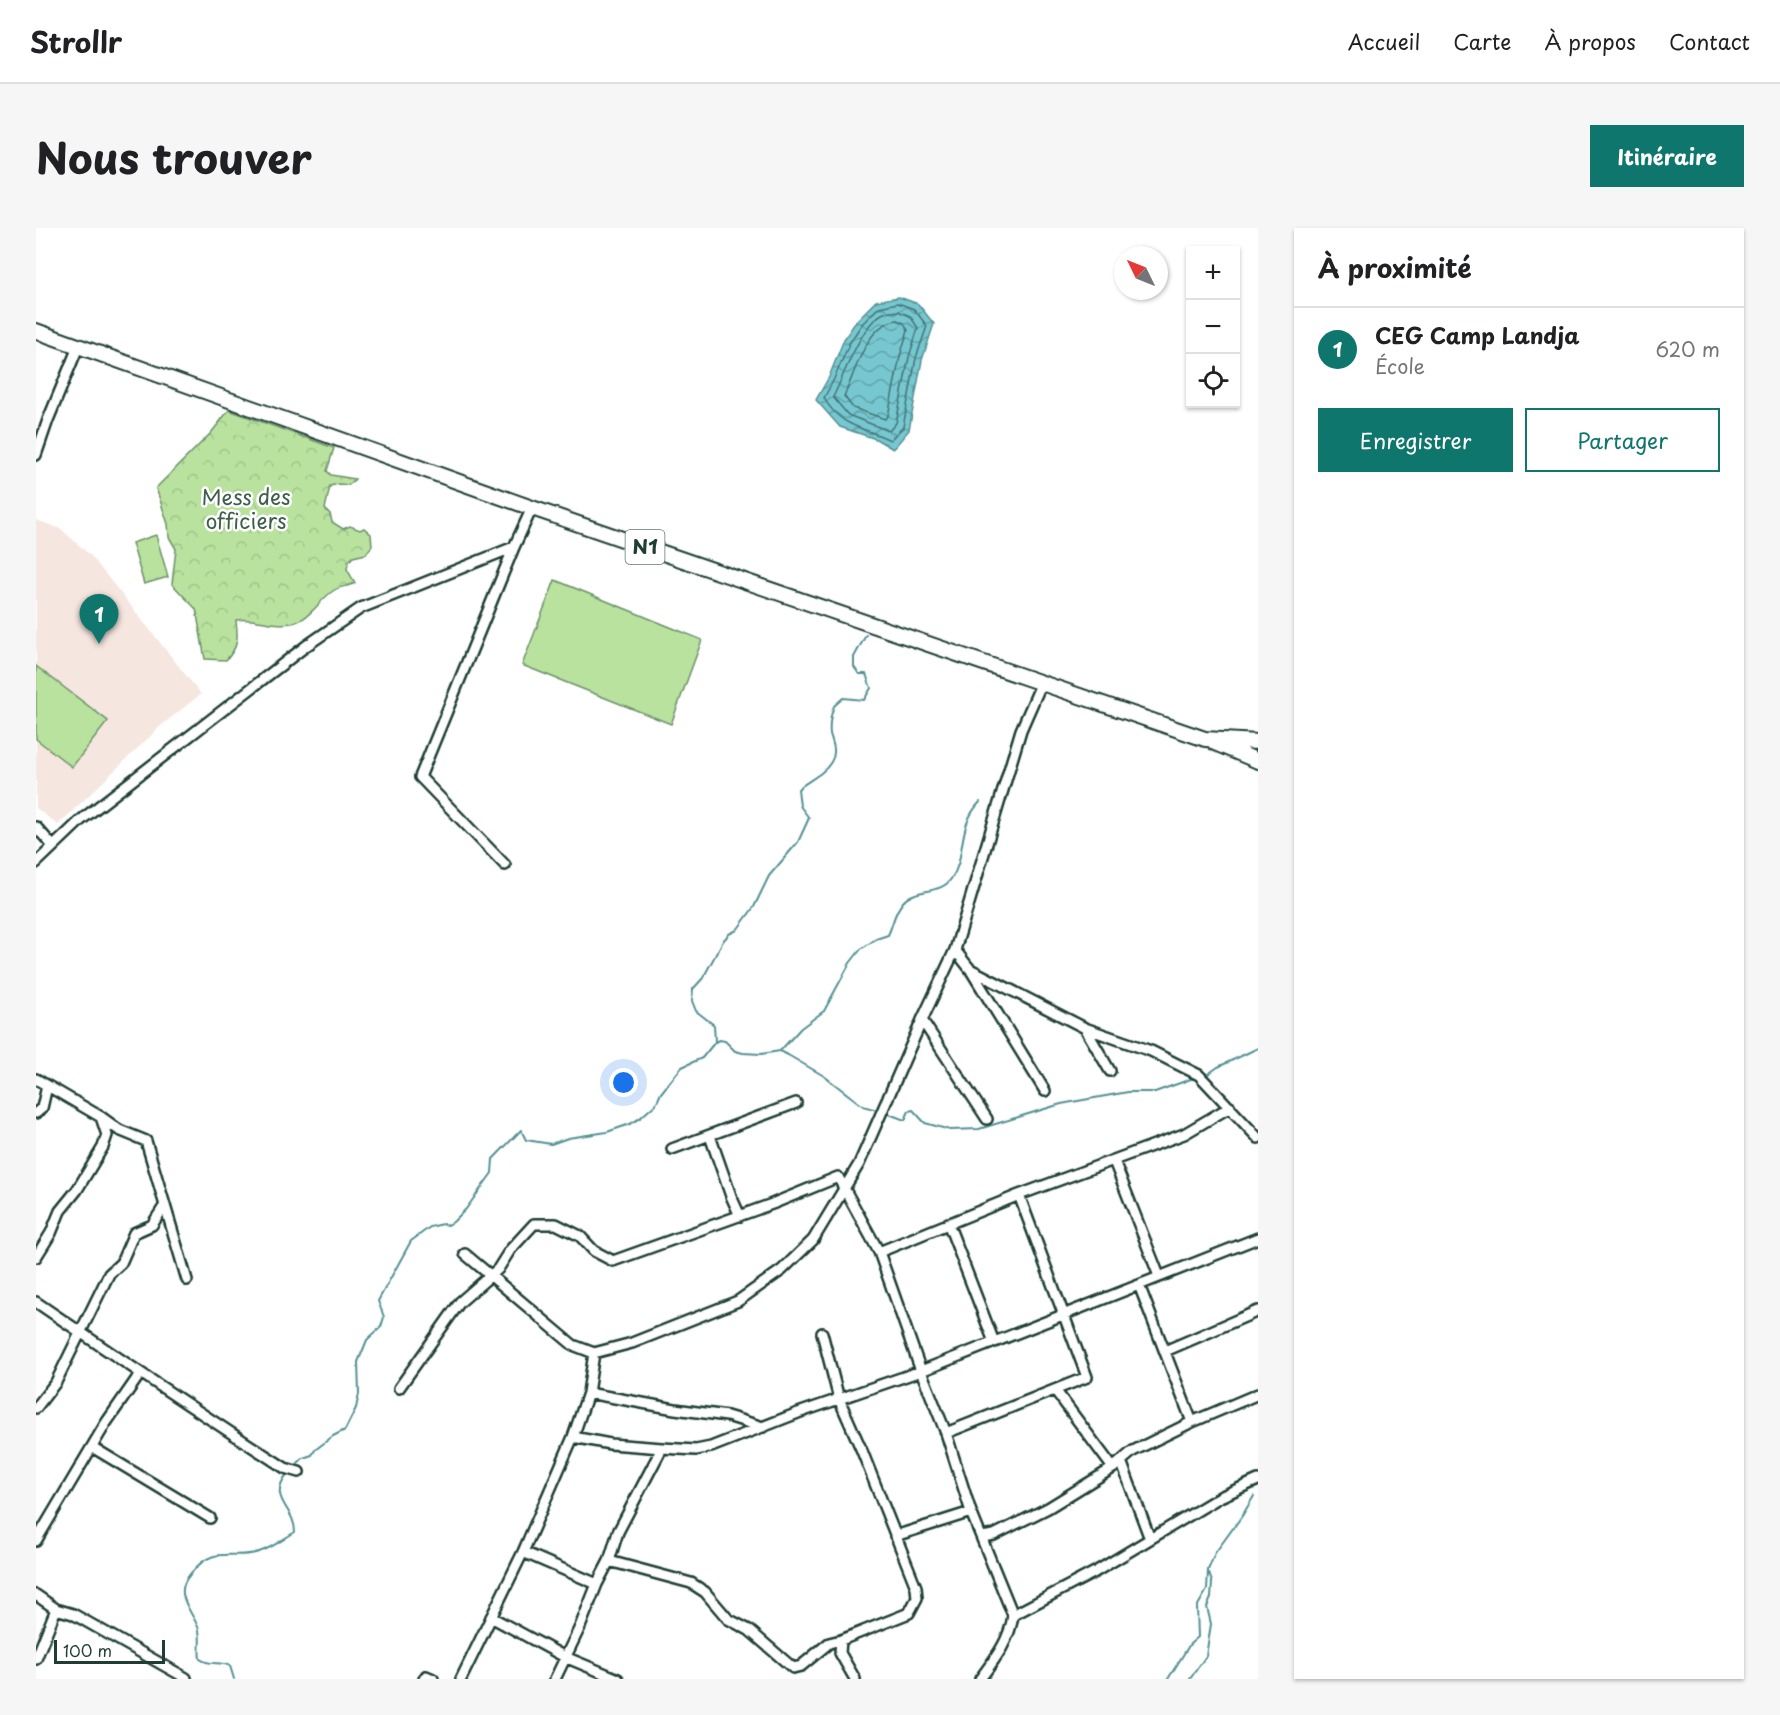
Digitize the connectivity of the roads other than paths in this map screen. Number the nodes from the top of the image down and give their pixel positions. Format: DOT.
graph roads {
  1 [pos="36,331"];
  2 [pos="78,346"];
  3 [pos="36,418"];
  4 [pos="48,420"];
  5 [pos="36,455"];
  6 [pos="532,508"];
  7 [pos="514,547"];
  8 [pos="1042,682"];
  9 [pos="1205,739"];
  10 [pos="1258,741"];
  11 [pos="1258,761"];
  12 [pos="36,827"];
  13 [pos="53,846"];
  14 [pos="36,862"];
  15 [pos="505,865"];
  16 [pos="956,950"];
  17 [pos="970,969"];
  18 [pos="922,1020"];
  19 [pos="1084,1028"];
  20 [pos="1110,1071"];
  21 [pos="36,1079"];
  22 [pos="47,1086"];
  23 [pos="1045,1091"];
  24 [pos="796,1103"];
  25 [pos="1230,1107"];
  26 [pos="36,1113"];
  27 [pos="101,1117"];
  28 [pos="987,1119"];
  29 [pos="710,1136"];
  30 [pos="1258,1137"];
  31 [pos="672,1149"];
  32 [pos="1114,1161"];
  33 [pos="845,1189"];
  34 [pos="1020,1195"];
  35 [pos="165,1205"];
  36 [pos="740,1216"];
  37 [pos="948,1223"];
  38 [pos="1257,1241"];
  39 [pos="879,1252"];
  40 [pos="465,1254"];
  41 [pos="36,1257"];
  42 [pos="491,1276"];
  43 [pos="1159,1276"];
  44 [pos="187,1280"];
  45 [pos="1139,1285"];
  46 [pos="36,1302"];
  47 [pos="1258,1311"];
  48 [pos="1065,1314"];
  49 [pos="81,1333"];
  50 [pos="822,1333"];
  51 [pos="994,1342"];
  52 [pos="1165,1351"];
  53 [pos="594,1353"];
  54 [pos="921,1371"];
  55 [pos="140,1374"];
  56 [pos="399,1388"];
  57 [pos="1055,1390"];
  58 [pos="588,1393"];
  59 [pos="1258,1394"];
  60 [pos="839,1399"];
  61 [pos="36,1408"];
  62 [pos="1192,1422"];
  63 [pos="763,1427"];
  64 [pos="946,1433"];
  65 [pos="573,1437"];
  66 [pos="92,1447"];
  67 [pos="662,1448"];
  68 [pos="1121,1461"];
  69 [pos="1113,1468"];
  70 [pos="298,1472"];
  71 [pos="1258,1480"];
  72 [pos="971,1512"];
  73 [pos="210,1518"];
  74 [pos="895,1536"];
  75 [pos="982,1537"];
  76 [pos="1150,1539"];
  77 [pos="36,1541"];
  78 [pos="523,1552"];
  79 [pos="609,1561"];
  80 [pos="597,1584"];
  81 [pos="36,1595"];
  82 [pos="56,1609"];
  83 [pos="1013,1615"];
  84 [pos="491,1617"];
  85 [pos="841,1640"];
  86 [pos="565,1657"];
  87 [pos="36,1659"];
  88 [pos="186,1678"];
  89 [pos="424,1679"];
  90 [pos="433,1679"];
  91 [pos="461,1679"];
  92 [pos="555,1679"];
  93 [pos="618,1679"];
  94 [pos="855,1679"];
  95 [pos="980,1679"];
  1 -- 2 [label="highway, N1"];
  2 -- 4 [label="street"];
  2 -- 6 [label="highway, N1"];
  3 -- 4 [label="street"];
  4 -- 5 [label="street"];
  6 -- 7 [label="street"];
  6 -- 8 [label="highway, N1"];
  7 -- 13 [label="street"];
  7 -- 15 [label="street"];
  8 -- 9 [label="highway, N1"];
  8 -- 16 [label="street"];
  9 -- 10 [label="highway, N1"];
  9 -- 11 [label="highway"];
  12 -- 13 [label="street"];
  13 -- 14 [label="street"];
  16 -- 17 [label="street"];
  16 -- 18 [label="street"];
  17 -- 19 [label="street"];
  17 -- 23 [label="street"];
  18 -- 28 [label="street"];
  18 -- 33 [label="street"];
  19 -- 20 [label="street"];
  19 -- 25 [label="street"];
  21 -- 22 [label="street"];
  22 -- 26 [label="street"];
  22 -- 27 [label="street"];
  24 -- 29 [label="street"];
  25 -- 30 [label="street"];
  25 -- 32 [label="street"];
  27 -- 35 [label="street"];
  27 -- 41 [label="street"];
  29 -- 31 [label="street"];
  29 -- 36 [label="street"];
  32 -- 34 [label="street"];
  32 -- 43 [label="street"];
  33 -- 36 [label="street"];
  33 -- 39 [label="street"];
  33 -- 53 [label="street"];
  34 -- 37 [label="street"];
  34 -- 48 [label="street"];
  35 -- 44 [label="street"];
  35 -- 49 [label="street"];
  36 -- 42 [label="street"];
  37 -- 39 [label="street"];
  37 -- 51 [label="street"];
  38 -- 43 [label="street"];
  39 -- 54 [label="street"];
  40 -- 42 [label="street"];
  42 -- 53 [label="street"];
  42 -- 56 [label="street"];
  43 -- 45 [label="street"];
  45 -- 48 [label="street"];
  45 -- 52 [label="street"];
  46 -- 49 [label="street"];
  47 -- 52 [label="street"];
  48 -- 51 [label="street"];
  48 -- 57 [label="street"];
  49 -- 55 [label="street"];
  49 -- 61 [label="street"];
  50 -- 60 [label="street"];
  51 -- 54 [label="street"];
  52 -- 62 [label="street"];
  53 -- 58 [label="street"];
  54 -- 60 [label="street"];
  54 -- 64 [label="street"];
  55 -- 66 [label="street"];
  55 -- 70 [label="street"];
  57 -- 64 [label="street"];
  57 -- 69 [label="street"];
  58 -- 63 [label="street"];
  58 -- 65 [label="street"];
  59 -- 62 [label="street"];
  60 -- 63 [label="street"];
  60 -- 74 [label="street"];
  62 -- 68 [label="street"];
  63 -- 67 [label="street"];
  64 -- 72 [label="street"];
  65 -- 67 [label="street"];
  65 -- 78 [label="street"];
  66 -- 73 [label="street"];
  66 -- 77 [label="street"];
  67 -- 79 [label="street"];
  68 -- 69 [label="street"];
  68 -- 76 [label="street"];
  69 -- 75 [label="street"];
  71 -- 76 [label="street"];
  72 -- 74 [label="street"];
  72 -- 75 [label="street"];
  74 -- 85 [label="street"];
  75 -- 83 [label="street"];
  76 -- 83 [label="street"];
  78 -- 80 [label="street"];
  78 -- 84 [label="street"];
  79 -- 80 [label="street"];
  79 -- 85 [label="street"];
  80 -- 86 [label="street"];
  81 -- 82 [label="street"];
  82 -- 87 [label="street"];
  82 -- 88 [label="street"];
  83 -- 95 [label="street"];
  84 -- 86 [label="street"];
  84 -- 91 [label="street"];
  85 -- 94 [label="street"];
  86 -- 92 [label="street"];
  86 -- 93 [label="street"];
  89 -- 90 [label="street"];
}
